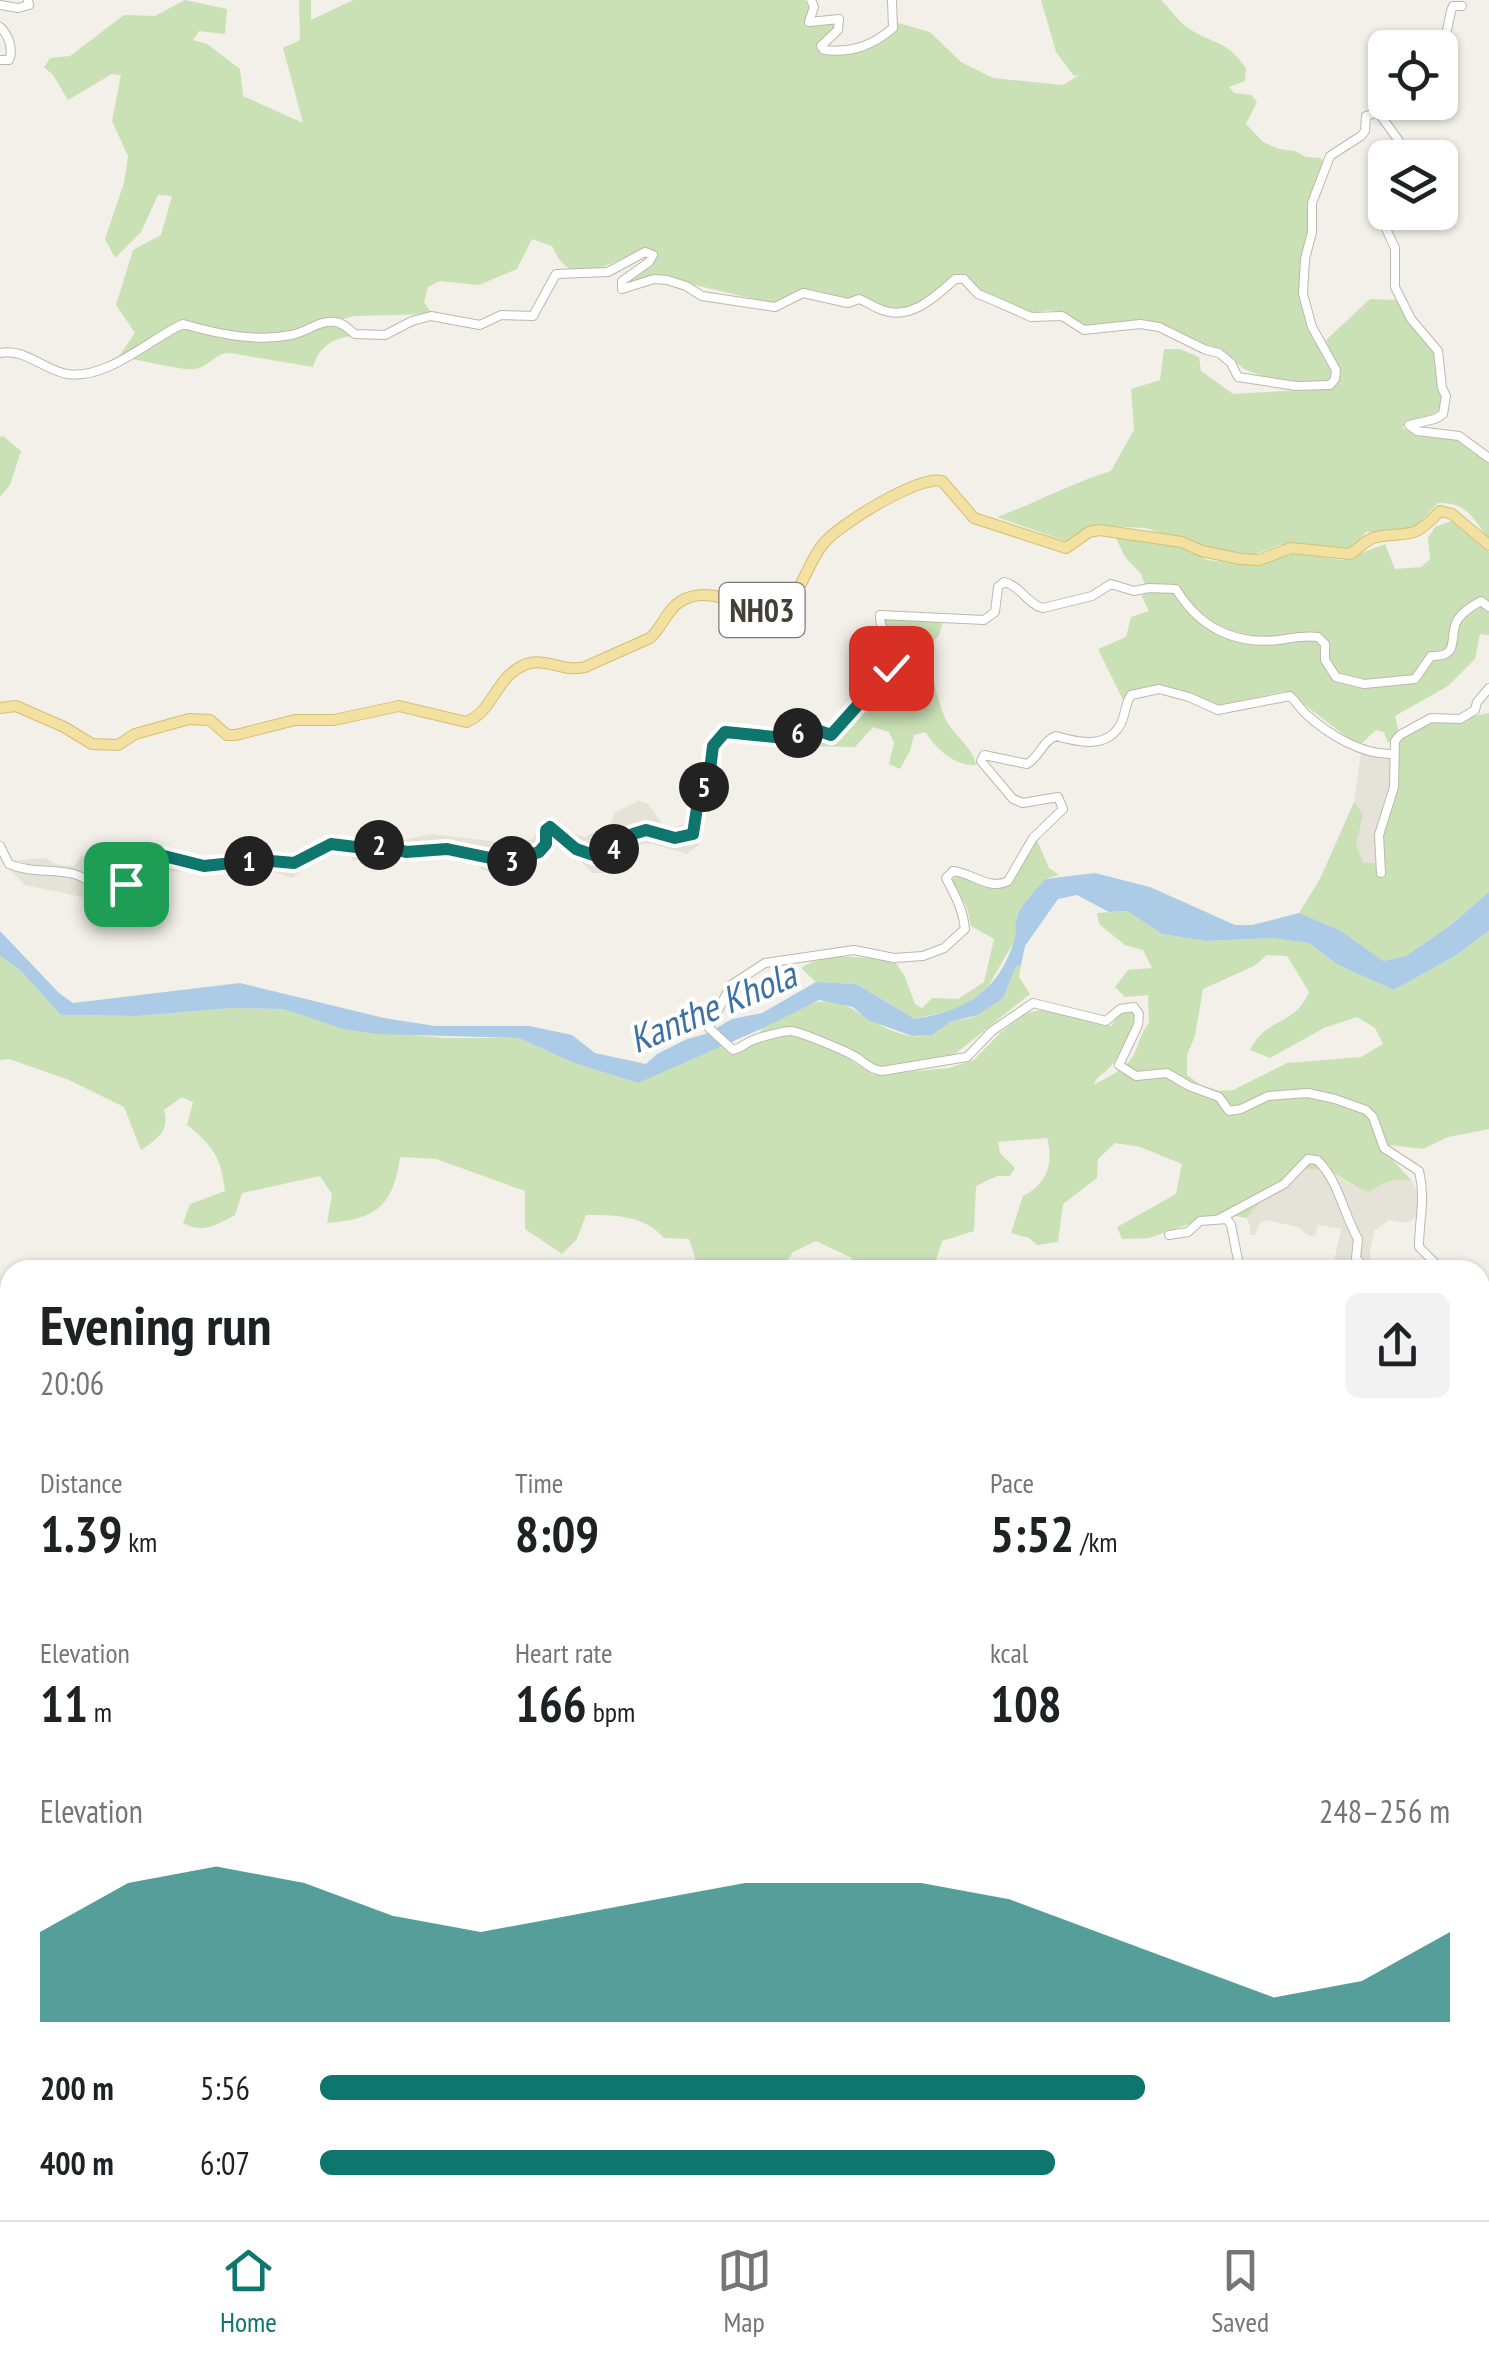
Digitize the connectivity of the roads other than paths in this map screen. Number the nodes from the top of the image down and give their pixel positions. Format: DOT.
graph roads {
  1 [pos="28,0"];
  2 [pos="810,0"];
  3 [pos="892,0"];
  4 [pos="0,5"];
  5 [pos="1462,6"];
  6 [pos="0,27"];
  7 [pos="1446,30"];
  8 [pos="0,60"];
  9 [pos="1368,115"];
  10 [pos="1387,230"];
  11 [pos="0,353"];
  12 [pos="1489,458"];
  13 [pos="1489,545"];
  14 [pos="1489,607"];
  15 [pos="1489,688"];
  16 [pos="0,708"];
  17 [pos="1393,754"];
  18 [pos="0,846"];
  19 [pos="1382,873"];
  20 [pos="1219,1219"];
  21 [pos="1169,1234"];
  22 [pos="1238,1260"];
  23 [pos="1358,1260"];
  24 [pos="1432,1260"];
  1 -- 4 [label="street"];
  2 -- 3 [label="street"];
  5 -- 7 [label="street"];
  6 -- 8 [label="street"];
  9 -- 11 [label="street"];
  10 -- 12 [label="street"];
  13 -- 16 [label="main road, NH03"];
  14 -- 18 [label="street"];
  15 -- 17 [label="street"];
  17 -- 19 [label="street"];
  17 -- 24 [label="street"];
  20 -- 21 [label="street"];
  20 -- 22 [label="street"];
  20 -- 23 [label="street"];
}
